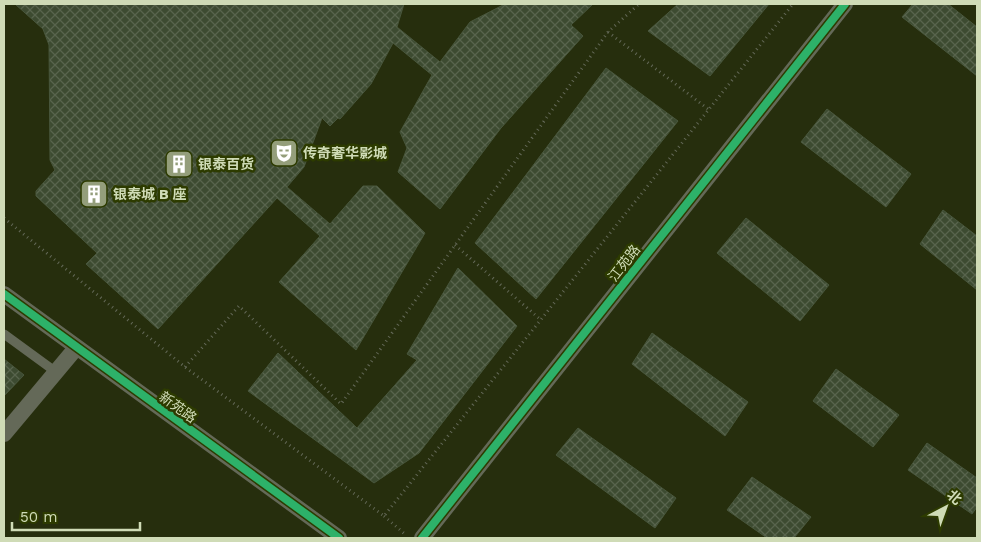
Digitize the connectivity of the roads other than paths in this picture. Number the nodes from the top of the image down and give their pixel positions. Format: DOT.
graph roads {
  1 [pos="845,4"];
  2 [pos="4,294"];
  3 [pos="4,334"];
  4 [pos="76,348"];
  5 [pos="56,372"];
  6 [pos="4,434"];
  7 [pos="339,538"];
  8 [pos="422,538"];
  1 -- 8 [label="street, 江苑路"];
  2 -- 4 [label="street, 新苑路"];
  3 -- 5 [label="lane"];
  4 -- 5 [label="street"];
  4 -- 7 [label="street, 新苑路"];
  5 -- 6 [label="street"];
}
